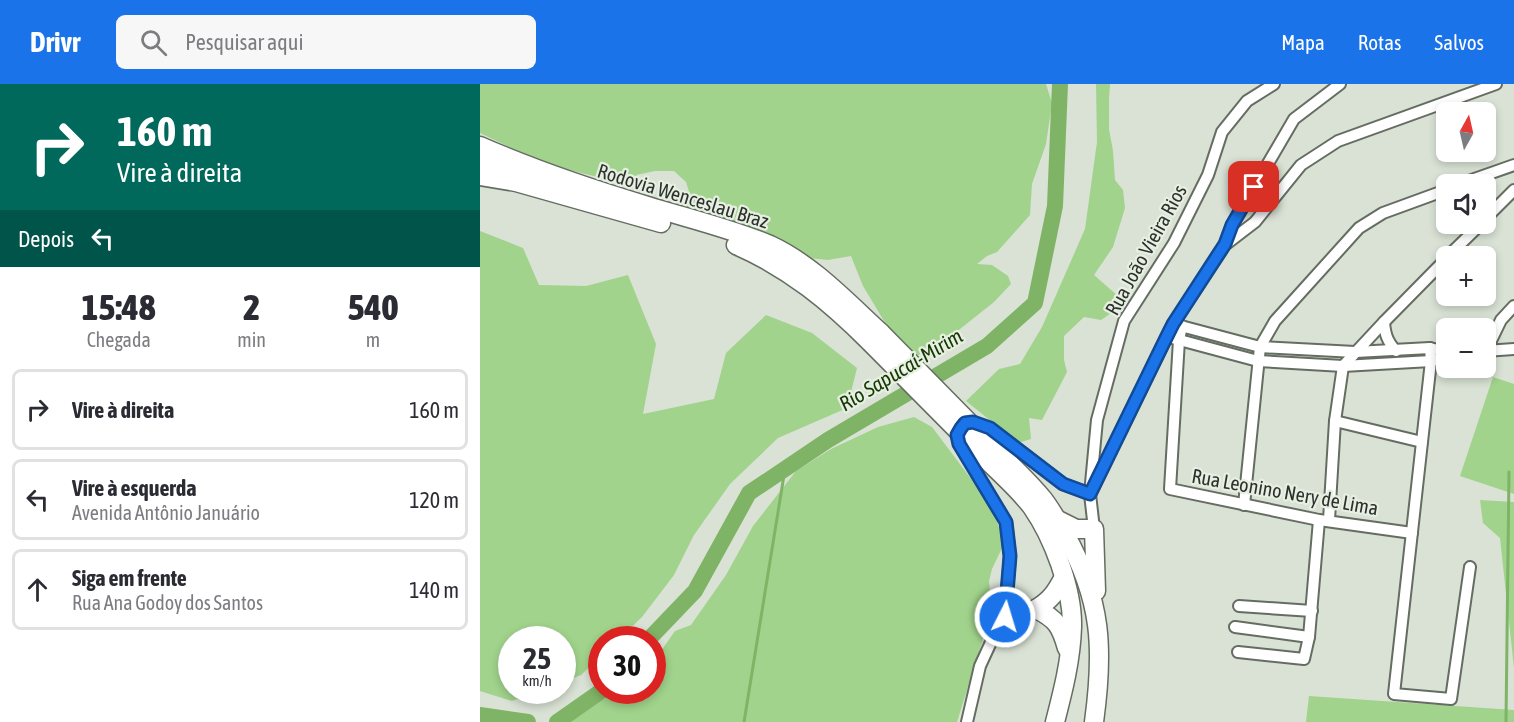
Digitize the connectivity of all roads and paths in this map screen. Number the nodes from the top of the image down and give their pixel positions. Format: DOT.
graph roads {
  1 [pos="1274,84"];
  2 [pos="1340,84"];
  3 [pos="1496,84"];
  4 [pos="480,146"];
  5 [pos="480,162"];
  6 [pos="1514,165"];
  7 [pos="480,174"];
  8 [pos="1488,174"];
  9 [pos="1514,190"];
  10 [pos="1436,194"];
  11 [pos="626,200"];
  12 [pos="1496,208"];
  13 [pos="1471,234"];
  14 [pos="1225,244"];
  15 [pos="1459,246"];
  16 [pos="1436,269"];
  17 [pos="1514,306"];
  18 [pos="1384,322"];
  19 [pos="1178,325"];
  20 [pos="1496,329"];
  21 [pos="1167,336"];
  22 [pos="875,338"];
  23 [pos="1179,340"];
  24 [pos="1260,347"];
  25 [pos="1430,348"];
  26 [pos="1514,349"];
  27 [pos="1436,350"];
  28 [pos="1496,350"];
  29 [pos="1396,351"];
  30 [pos="1355,352"];
  31 [pos="1436,360"];
  32 [pos="1258,361"];
  33 [pos="1431,361"];
  34 [pos="1343,366"];
  35 [pos="1335,421"];
  36 [pos="1422,442"];
  37 [pos="996,460"];
  38 [pos="1090,494"];
  39 [pos="1244,505"];
  40 [pos="1056,519"];
  41 [pos="1324,520"];
  42 [pos="1095,529"];
  43 [pos="1412,533"];
  44 [pos="1470,567"];
  45 [pos="1064,577"];
  46 [pos="1239,606"];
  47 [pos="1036,609"];
  48 [pos="1312,611"];
  49 [pos="1005,617"];
  50 [pos="1098,625"];
  51 [pos="1235,627"];
  52 [pos="1309,637"];
  53 [pos="1238,652"];
  54 [pos="1069,656"];
  55 [pos="967,722"];
  56 [pos="1055,722"];
  57 [pos="1094,722"];
  1 -- 38 [label="street, Rua João Vieira Rios"];
  2 -- 14 [label="street"];
  3 -- 14 [label="street"];
  4 -- 11 [label="highway"];
  5 -- 11 [label="main road, Rodovia Wenceslau Braz"];
  6 -- 8 [label="street"];
  7 -- 22 [label="highway, Rodovia Wenceslau Braz"];
  9 -- 12 [label="street"];
  10 -- 24 [label="street"];
  11 -- 22 [label="highway, Rodovia Wenceslau Braz"];
  13 -- 15 [label="street"];
  14 -- 19 [label="street"];
  16 -- 18 [label="street"];
  17 -- 20 [label="street"];
  18 -- 29 [label="street"];
  18 -- 30 [label="street"];
  19 -- 21 [label="street"];
  19 -- 23 [label="street, Rua Leonino Nery de Lima"];
  19 -- 24 [label="street"];
  21 -- 23 [label="street"];
  21 -- 38 [label="street"];
  22 -- 37 [label="highway, Rodovia Wenceslau Braz, bridge"];
  23 -- 32 [label="street"];
  23 -- 39 [label="street, Rua Leonino Nery de Lima"];
  24 -- 30 [label="street"];
  24 -- 32 [label="street"];
  25 -- 27 [label="street"];
  25 -- 29 [label="street"];
  25 -- 33 [label="street"];
  26 -- 28 [label="street"];
  29 -- 30 [label="street"];
  30 -- 34 [label="street"];
  31 -- 33 [label="street"];
  32 -- 34 [label="street"];
  32 -- 39 [label="street"];
  33 -- 34 [label="street"];
  33 -- 36 [label="street"];
  34 -- 35 [label="street"];
  35 -- 36 [label="street"];
  35 -- 41 [label="street"];
  36 -- 43 [label="street"];
  37 -- 40 [label="highway, Rodovia Wenceslau Braz"];
  37 -- 45 [label="highway, Rodovia Wenceslau Braz"];
  38 -- 42 [label="street, Rua João Vieira Rios"];
  38 -- 49 [label="street"];
  39 -- 41 [label="street, Rua Leonino Nery de Lima"];
  40 -- 42 [label="highway"];
  40 -- 50 [label="highway, Rodovia Wenceslau Braz"];
  41 -- 43 [label="street, Rua Leonino Nery de Lima"];
  41 -- 48 [label="street"];
  42 -- 50 [label="highway"];
  43 -- 44 [label="street"];
  45 -- 47 [label="highway"];
  45 -- 54 [label="highway, Rodovia Wenceslau Braz"];
  46 -- 48 [label="street"];
  47 -- 49 [label="street"];
  47 -- 54 [label="highway"];
  48 -- 52 [label="street"];
  49 -- 55 [label="street"];
  50 -- 57 [label="highway, Rodovia Wenceslau Braz"];
  51 -- 52 [label="street"];
  52 -- 53 [label="street"];
  54 -- 56 [label="highway, Rodovia Wenceslau Braz"];
}
